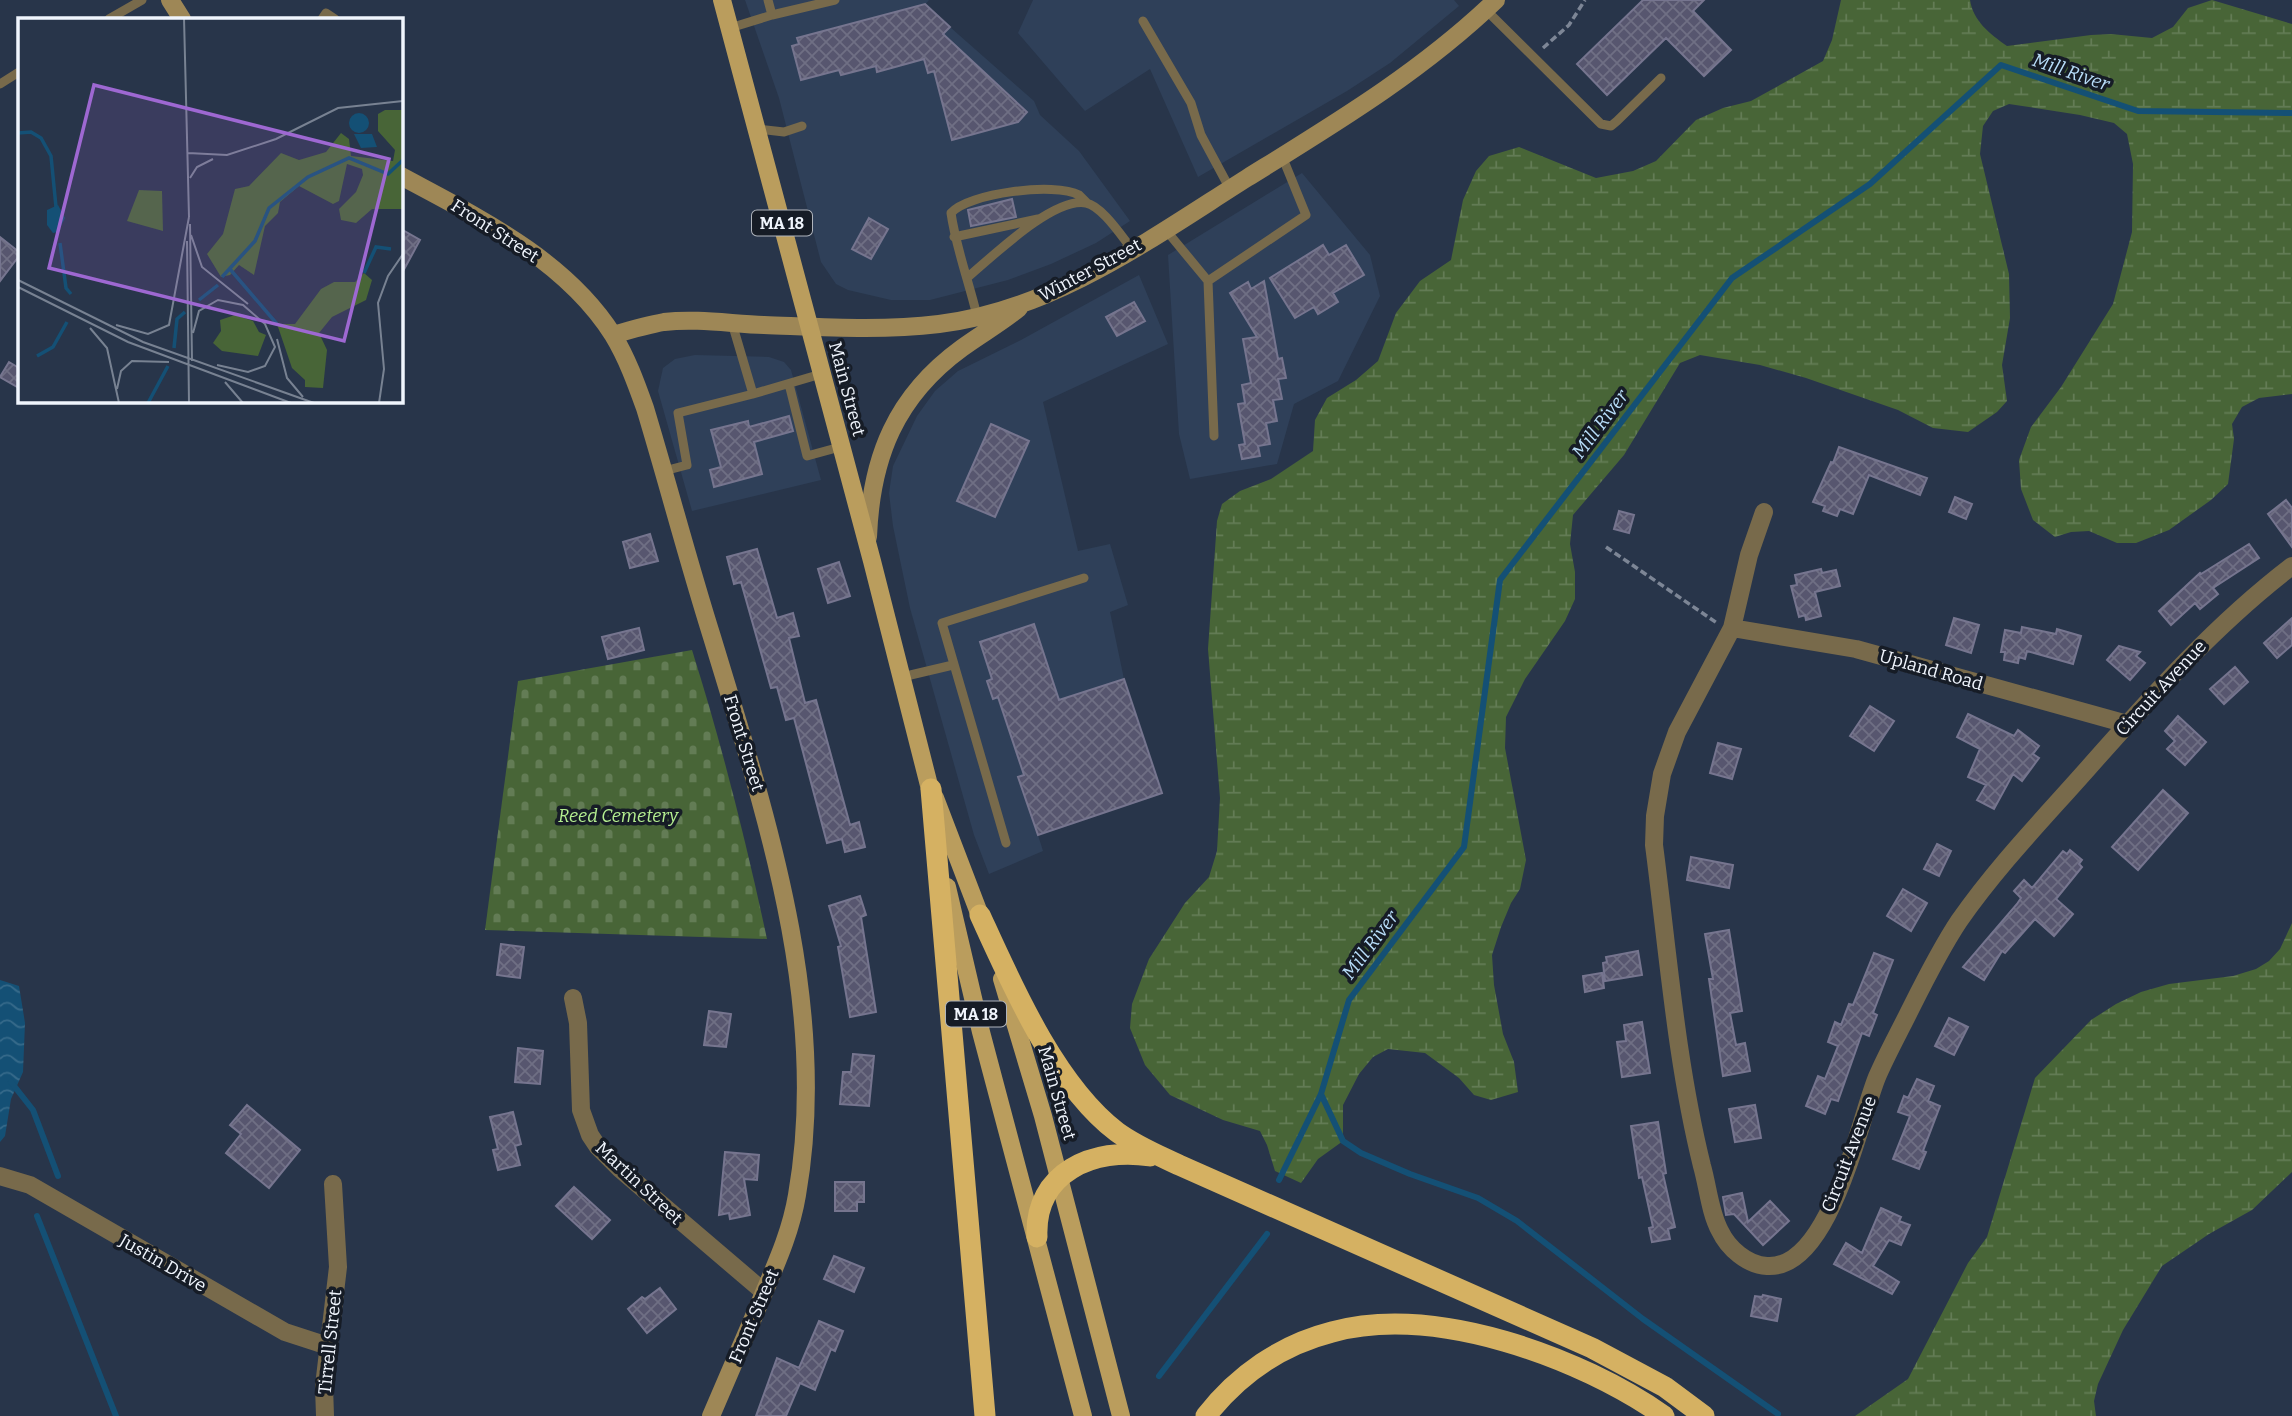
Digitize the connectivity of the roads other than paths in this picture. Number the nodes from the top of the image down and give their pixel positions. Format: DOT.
graph roads {
  1 [pos="142,0"];
  2 [pos="170,0"];
  3 [pos="722,0"];
  4 [pos="768,0"];
  5 [pos="835,0"];
  6 [pos="1491,5"];
  7 [pos="772,15"];
  8 [pos="111,18"];
  9 [pos="182,18"];
  10 [pos="1143,21"];
  11 [pos="730,27"];
  12 [pos="18,73"];
  13 [pos="1661,78"];
  14 [pos="0,84"];
  15 [pos="802,126"];
  16 [pos="757,129"];
  17 [pos="1282,156"];
  18 [pos="402,177"];
  19 [pos="1230,189"];
  20 [pos="1087,203"];
  21 [pos="1040,218"];
  22 [pos="1165,229"];
  23 [pos="954,237"];
  24 [pos="1132,249"];
  25 [pos="968,277"];
  26 [pos="1208,281"];
  27 [pos="1025,304"];
  28 [pos="977,316"];
  29 [pos="732,323"];
  30 [pos="808,326"];
  31 [pos="613,335"];
  32 [pos="821,374"];
  33 [pos="789,384"];
  34 [pos="753,394"];
  35 [pos="1214,436"];
  36 [pos="841,447"];
  37 [pos="664,471"];
  38 [pos="1765,512"];
  39 [pos="867,546"];
  40 [pos="2292,566"];
  41 [pos="1084,578"];
  42 [pos="1732,628"];
  43 [pos="953,665"];
  44 [pos="902,677"];
  45 [pos="2127,724"];
  46 [pos="931,789"];
  47 [pos="1006,843"];
  48 [pos="980,915"];
  49 [pos="573,999"];
  50 [pos="1179,1165"];
  51 [pos="0,1176"];
  52 [pos="1059,1177"];
  53 [pos="333,1184"];
  54 [pos="1037,1237"];
  55 [pos="764,1292"];
  56 [pos="328,1346"];
  57 [pos="325,1416"];
  58 [pos="711,1416"];
  59 [pos="985,1416"];
  60 [pos="1083,1416"];
  61 [pos="1121,1416"];
  62 [pos="1206,1416"];
  63 [pos="1664,1416"];
  64 [pos="1704,1416"];
  1 -- 8 [label="lane"];
  2 -- 9 [label="street"];
  3 -- 11 [label="main road, Main Street / MA 18"];
  4 -- 7 [label="lane"];
  5 -- 7 [label="lane"];
  6 -- 13 [label="lane"];
  6 -- 17 [label="street, Winter Street"];
  7 -- 11 [label="lane"];
  10 -- 19 [label="lane"];
  11 -- 16 [label="main road, Main Street / MA 18"];
  12 -- 14 [label="lane"];
  15 -- 16 [label="lane"];
  16 -- 30 [label="main road, Main Street / MA 18"];
  17 -- 19 [label="street, Winter Street"];
  17 -- 26 [label="lane"];
  18 -- 31 [label="street, Front Street"];
  19 -- 22 [label="street, Winter Street"];
  20 -- 21 [label="lane"];
  20 -- 23 [label="lane"];
  20 -- 24 [label="lane"];
  21 -- 23 [label="lane"];
  21 -- 25 [label="lane"];
  22 -- 24 [label="street, Winter Street"];
  22 -- 26 [label="lane"];
  23 -- 25 [label="lane"];
  24 -- 27 [label="street, Winter Street"];
  25 -- 28 [label="lane"];
  26 -- 35 [label="lane"];
  27 -- 28 [label="street, Winter Street"];
  27 -- 39 [label="street"];
  28 -- 30 [label="street, Winter Street"];
  29 -- 30 [label="street, Winter Street"];
  29 -- 31 [label="street, Winter Street"];
  29 -- 34 [label="lane"];
  30 -- 32 [label="main road, Main Street / MA 18"];
  31 -- 37 [label="street, Front Street"];
  32 -- 33 [label="lane"];
  32 -- 36 [label="main road, Main Street / MA 18"];
  33 -- 34 [label="lane"];
  33 -- 36 [label="lane"];
  34 -- 37 [label="lane"];
  36 -- 39 [label="main road, Main Street / MA 18"];
  37 -- 55 [label="street, Front Street"];
  38 -- 42 [label="street, Circuit Avenue"];
  39 -- 44 [label="main road, Main Street / MA 18"];
  40 -- 45 [label="street, Circuit Avenue"];
  41 -- 43 [label="lane"];
  42 -- 45 [label="street, Upland Road"];
  42 -- 45 [label="street, Circuit Avenue"];
  43 -- 44 [label="lane"];
  43 -- 47 [label="lane"];
  44 -- 46 [label="main road, Main Street / MA 18"];
  46 -- 48 [label="main road, Main Street / MA 18"];
  46 -- 54 [label="main road, Main Street / MA 18"];
  46 -- 59 [label="highway"];
  48 -- 50 [label="highway"];
  48 -- 52 [label="main road, Main Street / MA 18"];
  49 -- 55 [label="street, Martin Street"];
  50 -- 52 [label="highway"];
  50 -- 64 [label="highway"];
  51 -- 56 [label="street, Justin Drive"];
  52 -- 54 [label="highway"];
  52 -- 61 [label="main road, Main Street / MA 18"];
  53 -- 56 [label="street, Tirrell Street"];
  54 -- 60 [label="main road, Main Street / MA 18"];
  55 -- 58 [label="street, Front Street"];
  56 -- 57 [label="street, Tirrell Street"];
  62 -- 63 [label="highway"];
}
